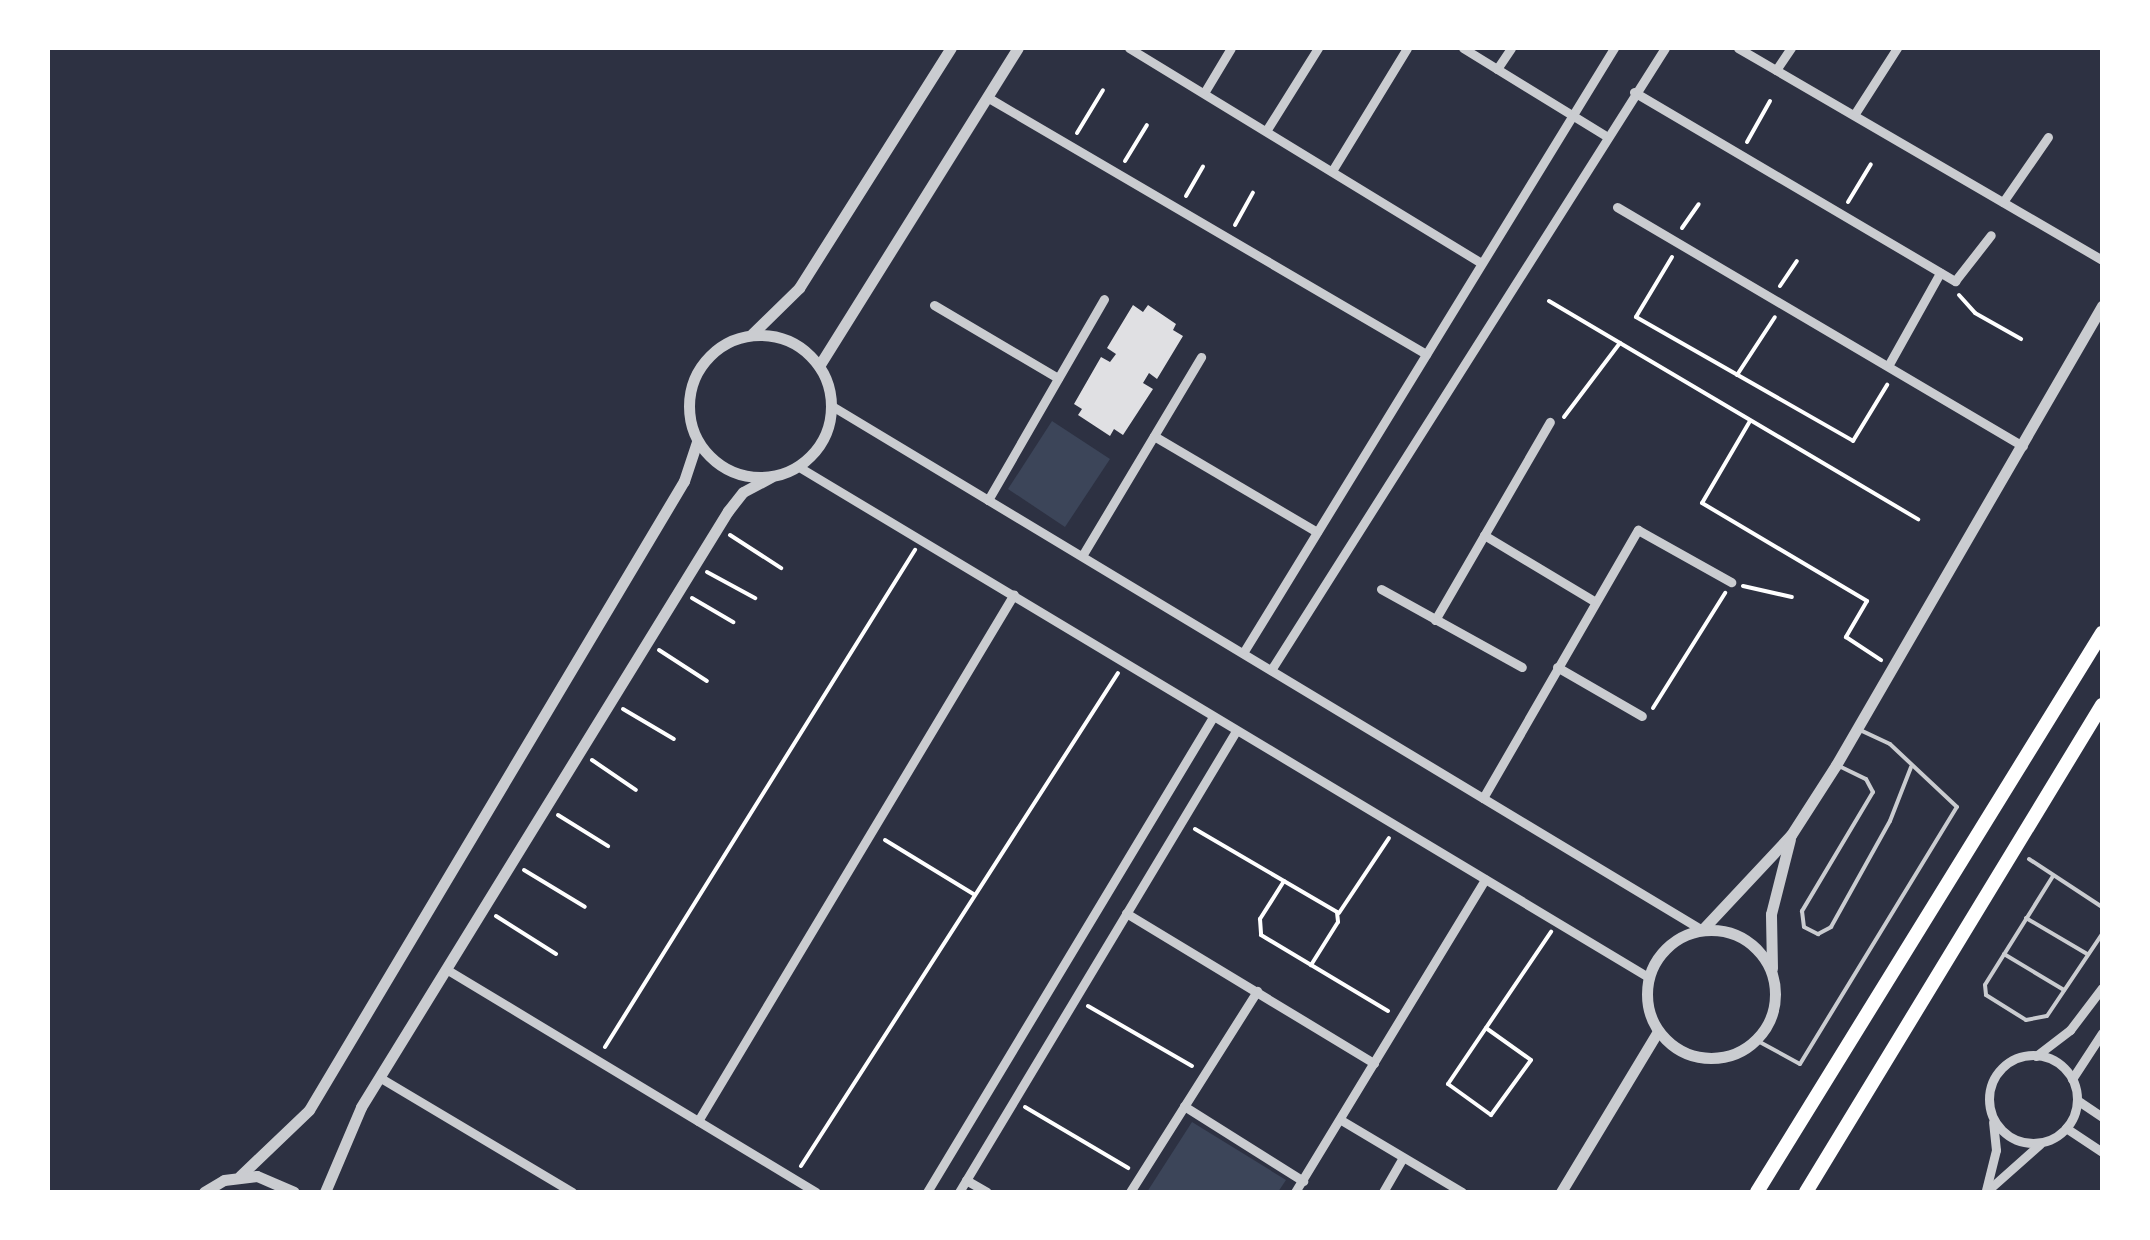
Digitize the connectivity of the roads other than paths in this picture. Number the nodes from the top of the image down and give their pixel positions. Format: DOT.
graph roads {
  1 [pos="951,48"];
  2 [pos="1018,48"];
  3 [pos="1130,48"];
  4 [pos="1232,48"];
  5 [pos="1318,48"];
  6 [pos="1408,48"];
  7 [pos="1463,48"];
  8 [pos="1511,48"];
  9 [pos="1614,48"];
  10 [pos="1665,48"];
  11 [pos="1738,48"];
  12 [pos="1790,48"];
  13 [pos="1897,48"];
  14 [pos="1143,51"];
  15 [pos="1498,69"];
  16 [pos="1776,70"];
  17 [pos="1634,92"];
  18 [pos="1204,93"];
  19 [pos="987,96"];
  20 [pos="1572,114"];
  21 [pos="1854,116"];
  22 [pos="1266,131"];
  23 [pos="1606,136"];
  24 [pos="2048,137"];
  25 [pos="1332,172"];
  26 [pos="2003,202"];
  27 [pos="1617,207"];
  28 [pos="1992,235"];
  29 [pos="2102,260"];
  30 [pos="1481,263"];
  31 [pos="1940,273"];
  32 [pos="1104,299"];
  33 [pos="934,305"];
  34 [pos="2102,306"];
  35 [pos="750,336"];
  36 [pos="1426,354"];
  37 [pos="1201,357"];
  38 [pos="819,366"];
  39 [pos="1892,368"];
  40 [pos="1058,378"];
  41 [pos="832,406"];
  42 [pos="1550,422"];
  43 [pos="1154,436"];
  44 [pos="698,442"];
  45 [pos="2023,446"];
  46 [pos="798,466"];
  47 [pos="772,477"];
  48 [pos="988,500"];
  49 [pos="1317,532"];
  50 [pos="1484,536"];
  51 [pos="1082,556"];
  52 [pos="1732,582"];
  53 [pos="1382,589"];
  54 [pos="1014,594"];
  55 [pos="1594,601"];
  56 [pos="1435,620"];
  57 [pos="2102,633"];
  58 [pos="1242,653"];
  59 [pos="1557,666"];
  60 [pos="1522,668"];
  61 [pos="1270,670"];
  62 [pos="2102,705"];
  63 [pos="1642,716"];
  64 [pos="1213,717"];
  65 [pos="1857,730"];
  66 [pos="1236,731"];
  67 [pos="1836,765"];
  68 [pos="1911,767"];
  69 [pos="1483,798"];
  70 [pos="1956,806"];
  71 [pos="1159,808"];
  72 [pos="1964,812"];
  73 [pos="1181,821"];
  74 [pos="1791,835"];
  75 [pos="2029,859"];
  76 [pos="2053,876"];
  77 [pos="1485,879"];
  78 [pos="2102,907"];
  79 [pos="1126,912"];
  80 [pos="2026,918"];
  81 [pos="1702,930"];
  82 [pos="2102,934"];
  83 [pos="2004,954"];
  84 [pos="2088,954"];
  85 [pos="446,969"];
  86 [pos="1648,976"];
  87 [pos="1773,976"];
  88 [pos="2102,988"];
  89 [pos="2064,990"];
  90 [pos="1257,991"];
  91 [pos="1658,1031"];
  92 [pos="2102,1033"];
  93 [pos="1756,1040"];
  94 [pos="2036,1056"];
  95 [pos="1374,1064"];
  96 [pos="379,1078"];
  97 [pos="2072,1079"];
  98 [pos="2077,1100"];
  99 [pos="1184,1106"];
  100 [pos="2102,1116"];
  101 [pos="1993,1119"];
  102 [pos="698,1120"];
  103 [pos="1340,1120"];
  104 [pos="2066,1128"];
  105 [pos="2043,1142"];
  106 [pos="2102,1152"];
  107 [pos="1403,1158"];
  108 [pos="240,1176"];
  109 [pos="966,1180"];
  110 [pos="1303,1181"];
  111 [pos="204,1192"];
  112 [pos="294,1192"];
  113 [pos="325,1192"];
  114 [pos="572,1192"];
  115 [pos="816,1192"];
  116 [pos="928,1192"];
  117 [pos="958,1192"];
  118 [pos="986,1192"];
  119 [pos="1130,1192"];
  120 [pos="1295,1192"];
  121 [pos="1383,1192"];
  122 [pos="1462,1192"];
  123 [pos="1561,1192"];
  124 [pos="1757,1192"];
  125 [pos="1806,1192"];
  126 [pos="1986,1192"];
  1 -- 35 [label="street"];
  2 -- 19 [label="street"];
  3 -- 14 [label="street"];
  4 -- 18 [label="street"];
  5 -- 22 [label="street"];
  6 -- 25 [label="street"];
  7 -- 15 [label="street"];
  8 -- 15 [label="street"];
  9 -- 20 [label="street"];
  10 -- 17 [label="street"];
  11 -- 16 [label="street"];
  12 -- 16 [label="street"];
  13 -- 21 [label="street"];
  14 -- 18 [label="street"];
  15 -- 20 [label="street"];
  16 -- 21 [label="street"];
  17 -- 23 [label="street"];
  17 -- 31 [label="street"];
  18 -- 22 [label="street"];
  19 -- 36 [label="street"];
  19 -- 38 [label="street"];
  20 -- 23 [label="street"];
  20 -- 30 [label="street"];
  21 -- 26 [label="street"];
  22 -- 25 [label="street"];
  23 -- 61 [label="street"];
  24 -- 26 [label="street"];
  25 -- 30 [label="street"];
  26 -- 29 [label="street"];
  27 -- 39 [label="street"];
  28 -- 31 [label="street"];
  30 -- 36 [label="street"];
  31 -- 39 [label="street"];
  32 -- 40 [label="street"];
  33 -- 40 [label="street"];
  34 -- 45 [label="street"];
  35 -- 38 [label="street"];
  35 -- 44 [label="street"];
  36 -- 49 [label="street"];
  37 -- 43 [label="street"];
  38 -- 41 [label="street"];
  39 -- 45 [label="street"];
  40 -- 48 [label="street"];
  41 -- 46 [label="street"];
  41 -- 48 [label="street"];
  42 -- 50 [label="street"];
  43 -- 49 [label="street"];
  43 -- 51 [label="street"];
  44 -- 47 [label="street"];
  44 -- 108 [label="street"];
  45 -- 65 [label="street"];
  46 -- 47 [label="street"];
  46 -- 54 [label="street"];
  47 -- 85 [label="street"];
  48 -- 51 [label="street"];
  49 -- 58 [label="street"];
  50 -- 55 [label="street"];
  50 -- 56 [label="street"];
  51 -- 58 [label="street"];
  52 -- 55 [label="street"];
  53 -- 56 [label="street"];
  54 -- 64 [label="street"];
  54 -- 102 [label="street"];
  55 -- 59 [label="street"];
  56 -- 60 [label="street"];
  57 -- 124 [label="main road"];
  58 -- 61 [label="street"];
  59 -- 63 [label="street"];
  59 -- 69 [label="street"];
  61 -- 69 [label="street"];
  62 -- 125 [label="main road"];
  64 -- 66 [label="street"];
  64 -- 71 [label="street"];
  65 -- 67 [label="street"];
  65 -- 68 [label="lane"];
  66 -- 73 [label="street"];
  66 -- 77 [label="street"];
  67 -- 68 [label="lane"];
  67 -- 74 [label="street"];
  68 -- 70 [label="lane"];
  69 -- 81 [label="street"];
  70 -- 72 [label="lane"];
  70 -- 93 [label="lane"];
  71 -- 73 [label="street"];
  71 -- 116 [label="street"];
  73 -- 79 [label="street"];
  74 -- 81 [label="street"];
  74 -- 87 [label="street"];
  75 -- 76 [label="lane"];
  76 -- 78 [label="lane"];
  76 -- 80 [label="lane"];
  77 -- 86 [label="street"];
  77 -- 95 [label="street"];
  79 -- 90 [label="street"];
  79 -- 109 [label="street"];
  80 -- 83 [label="lane"];
  80 -- 84 [label="lane"];
  81 -- 86 [label="street"];
  81 -- 87 [label="street"];
  82 -- 84 [label="lane"];
  83 -- 89 [label="lane"];
  83 -- 89 [label="lane"];
  84 -- 89 [label="lane"];
  85 -- 96 [label="street"];
  85 -- 102 [label="street"];
  86 -- 91 [label="street"];
  87 -- 93 [label="street"];
  88 -- 94 [label="street"];
  90 -- 95 [label="street"];
  90 -- 99 [label="street"];
  91 -- 93 [label="street"];
  91 -- 123 [label="street"];
  92 -- 97 [label="street"];
  94 -- 97 [label="street"];
  94 -- 101 [label="street"];
  95 -- 103 [label="street"];
  96 -- 113 [label="street"];
  96 -- 114 [label="street"];
  97 -- 98 [label="street"];
  98 -- 100 [label="street"];
  98 -- 104 [label="street"];
  99 -- 110 [label="street"];
  99 -- 119 [label="street"];
  101 -- 105 [label="street"];
  101 -- 126 [label="street"];
  102 -- 115 [label="street"];
  103 -- 107 [label="street"];
  103 -- 110 [label="street"];
  104 -- 105 [label="street"];
  104 -- 106 [label="street"];
  105 -- 126 [label="street"];
  107 -- 121 [label="street"];
  107 -- 122 [label="street"];
  108 -- 111 [label="street"];
  108 -- 112 [label="street"];
  109 -- 117 [label="street"];
  109 -- 118 [label="street"];
  110 -- 120 [label="street"];
}
